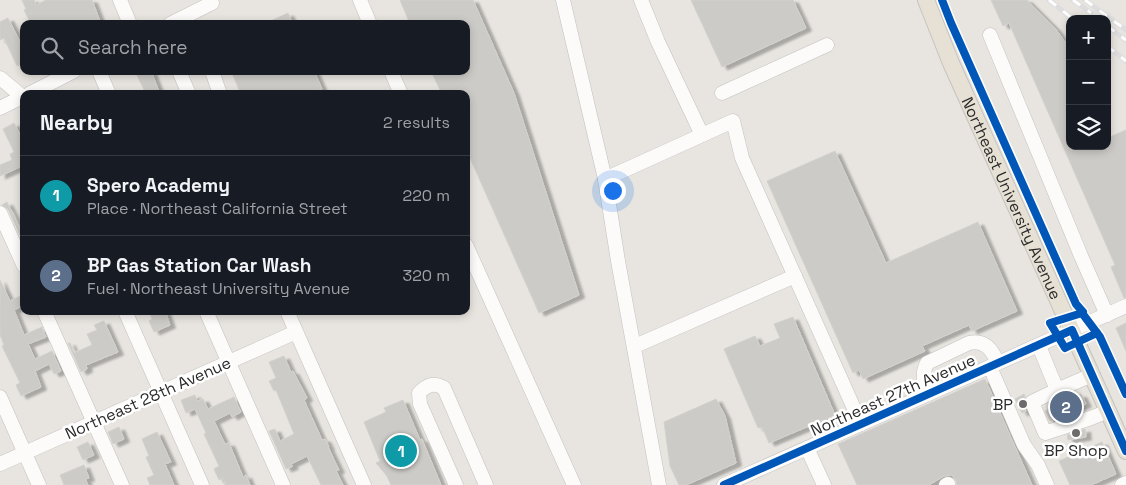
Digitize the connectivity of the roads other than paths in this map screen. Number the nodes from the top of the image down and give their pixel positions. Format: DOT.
graph roads {
  1 [pos="120,0"];
  2 [pos="360,0"];
  3 [pos="563,0"];
  4 [pos="641,0"];
  5 [pos="926,0"];
  6 [pos="211,1"];
  7 [pos="193,19"];
  8 [pos="128,20"];
  9 [pos="368,20"];
  10 [pos="990,35"];
  11 [pos="827,45"];
  12 [pos="66,75"];
  13 [pos="101,75"];
  14 [pos="181,75"];
  15 [pos="213,75"];
  16 [pos="393,75"];
  17 [pos="0,78"];
  18 [pos="37,90"];
  19 [pos="107,90"];
  20 [pos="187,90"];
  21 [pos="219,90"];
  22 [pos="398,90"];
  23 [pos="20,92"];
  24 [pos="722,93"];
  25 [pos="20,98"];
  26 [pos="0,108"];
  27 [pos="702,135"];
  28 [pos="605,179"];
  29 [pos="0,213"];
  30 [pos="470,255"];
  31 [pos="20,257"];
  32 [pos="795,276"];
  33 [pos="1126,306"];
  34 [pos="46,315"];
  35 [pos="127,315"];
  36 [pos="208,315"];
  37 [pos="289,315"];
  38 [pos="1107,315"];
  39 [pos="1072,330"];
  40 [pos="296,332"];
  41 [pos="634,346"];
  42 [pos="1039,346"];
  43 [pos="228,362"];
  44 [pos="994,365"];
  45 [pos="1092,375"];
  46 [pos="1057,390"];
  47 [pos="160,392"];
  48 [pos="928,394"];
  49 [pos="0,397"];
  50 [pos="1108,411"];
  51 [pos="93,423"];
  52 [pos="861,424"];
  53 [pos="807,448"];
  54 [pos="1126,451"];
  55 [pos="25,453"];
  56 [pos="0,464"];
  57 [pos="1126,483"];
  58 [pos="729,484"];
  59 [pos="39,485"];
  60 [pos="122,485"];
  61 [pos="202,485"];
  62 [pos="283,485"];
  63 [pos="364,485"];
  64 [pos="456,485"];
  65 [pos="486,485"];
  66 [pos="574,485"];
  67 [pos="659,485"];
  68 [pos="824,485"];
  69 [pos="1047,485"];
  70 [pos="1122,485"];
  1 -- 8 [label="street"];
  2 -- 9 [label="street"];
  3 -- 28 [label="street"];
  4 -- 27 [label="street"];
  5 -- 39 [label="main road, Northeast University Avenue"];
  6 -- 7 [label="street"];
  10 -- 38 [label="street"];
  11 -- 24 [label="street"];
  12 -- 18 [label="street"];
  13 -- 19 [label="street"];
  14 -- 20 [label="street"];
  15 -- 21 [label="street"];
  16 -- 22 [label="street"];
  17 -- 23 [label="street"];
  25 -- 26 [label="street"];
  27 -- 28 [label="street"];
  27 -- 32 [label="street"];
  28 -- 41 [label="street"];
  29 -- 31 [label="street"];
  30 -- 66 [label="street"];
  32 -- 41 [label="street"];
  32 -- 52 [label="street"];
  33 -- 38 [label="street, Northeast 27th Avenue"];
  34 -- 51 [label="street"];
  35 -- 47 [label="street"];
  36 -- 43 [label="street"];
  37 -- 40 [label="street"];
  38 -- 39 [label="street, Northeast 27th Avenue"];
  39 -- 42 [label="street, Northeast 27th Avenue"];
  39 -- 45 [label="main road, Northeast University Avenue"];
  40 -- 43 [label="street, Northeast 28th Avenue"];
  40 -- 63 [label="street"];
  41 -- 67 [label="street"];
  42 -- 44 [label="street, Northeast 27th Avenue"];
  42 -- 46 [label="street"];
  43 -- 47 [label="street, Northeast 28th Avenue"];
  43 -- 62 [label="street"];
  44 -- 48 [label="street, Northeast 27th Avenue"];
  44 -- 48 [label="street"];
  44 -- 69 [label="street"];
  45 -- 46 [label="street"];
  45 -- 50 [label="main road, Northeast University Avenue"];
  46 -- 50 [label="street"];
  47 -- 51 [label="street, Northeast 28th Avenue"];
  47 -- 61 [label="street"];
  48 -- 52 [label="street, Northeast 27th Avenue"];
  49 -- 55 [label="street"];
  50 -- 54 [label="main road, Northeast University Avenue"];
  51 -- 55 [label="street, Northeast 28th Avenue"];
  51 -- 60 [label="street"];
  52 -- 53 [label="street, Northeast 27th Avenue"];
  53 -- 58 [label="street, Northeast 27th Avenue"];
  53 -- 68 [label="street"];
  55 -- 56 [label="street, Northeast 28th Avenue"];
  55 -- 59 [label="street"];
  57 -- 70 [label="street"];
  64 -- 65 [label="street"];
}
